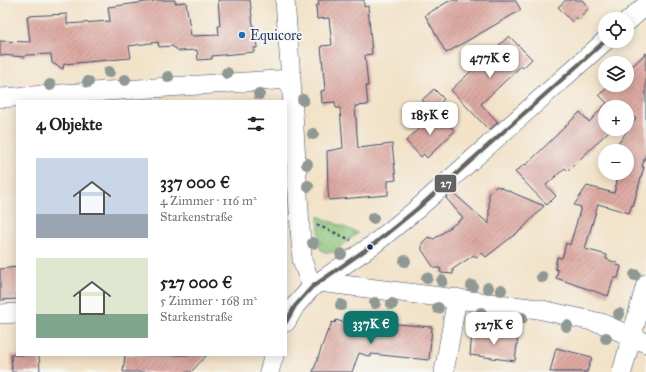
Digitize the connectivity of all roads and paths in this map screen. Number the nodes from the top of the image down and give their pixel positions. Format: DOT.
graph roads {
  1 [pos="285,0"];
  2 [pos="646,5"];
  3 [pos="634,16"];
  4 [pos="598,47"];
  5 [pos="291,79"];
  6 [pos="0,98"];
  7 [pos="300,214"];
  8 [pos="367,248"];
  9 [pos="303,261"];
  10 [pos="316,284"];
  11 [pos="646,284"];
  12 [pos="457,298"];
  13 [pos="16,313"];
  14 [pos="289,313"];
  15 [pos="0,314"];
  16 [pos="639,340"];
  17 [pos="274,356"];
  18 [pos="270,372"];
  19 [pos="444,372"];
  20 [pos="622,372"];
  1 -- 5 [label="street"];
  2 -- 3 [label="street"];
  4 -- 8 [label="street"];
  5 -- 6 [label="street"];
  5 -- 7 [label="street"];
  7 -- 8 [label="path"];
  7 -- 10 [label="street"];
  8 -- 10 [label="street"];
  9 -- 10 [label="street"];
  10 -- 12 [label="street"];
  10 -- 14 [label="street"];
  11 -- 16 [label="street"];
  12 -- 16 [label="street"];
  12 -- 19 [label="street"];
  13 -- 15 [label="street"];
  16 -- 20 [label="street"];
  17 -- 18 [label="street"];
}
